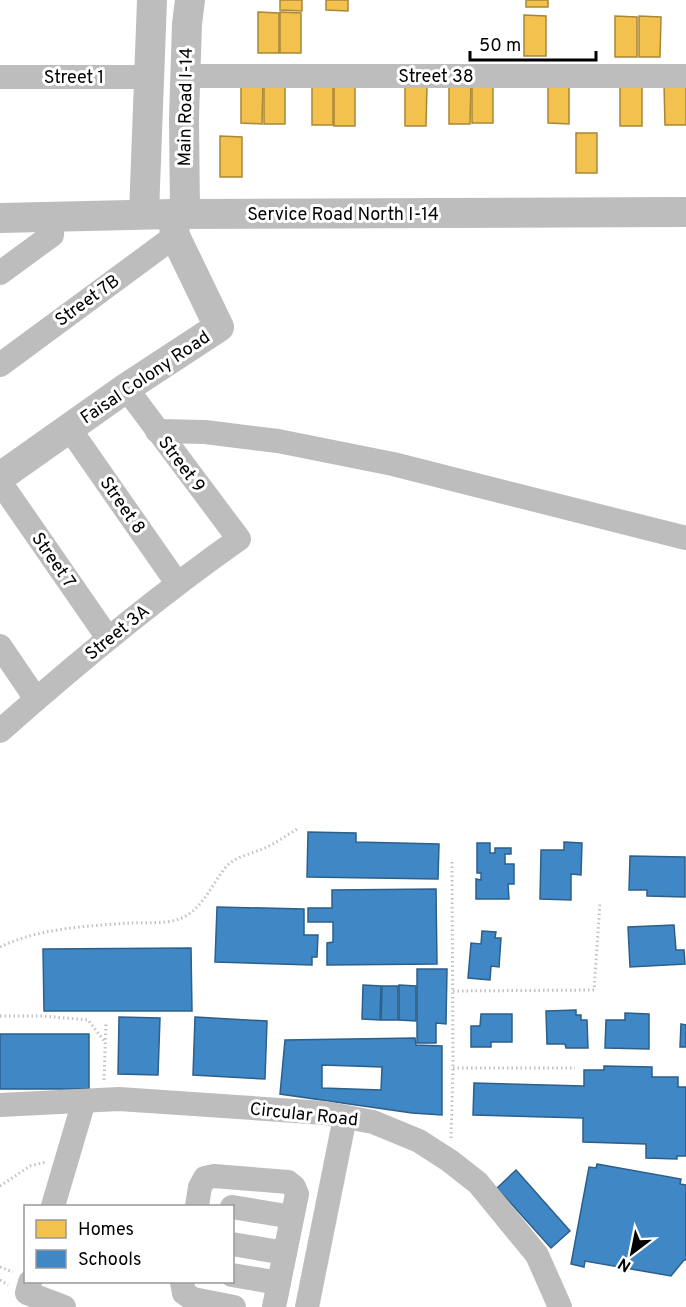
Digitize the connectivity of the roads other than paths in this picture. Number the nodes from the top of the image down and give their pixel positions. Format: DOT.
graph roads {
  1 [pos="152,0"];
  2 [pos="190,0"];
  3 [pos="185,76"];
  4 [pos="686,76"];
  5 [pos="0,77"];
  6 [pos="148,77"];
  7 [pos="147,116"];
  8 [pos="184,118"];
  9 [pos="686,212"];
  10 [pos="53,217"];
  11 [pos="0,218"];
  12 [pos="169,219"];
  13 [pos="0,273"];
  14 [pos="0,365"];
  15 [pos="126,388"];
  16 [pos="69,428"];
  17 [pos="157,431"];
  18 [pos="0,477"];
  19 [pos="0,482"];
  20 [pos="686,538"];
  21 [pos="239,539"];
  22 [pos="177,583"];
  23 [pos="108,638"];
  24 [pos="0,646"];
  25 [pos="36,699"];
  26 [pos="0,731"];
  27 [pos="94,1100"];
  28 [pos="0,1105"];
  29 [pos="345,1117"];
  30 [pos="197,1204"];
  31 [pos="53,1205"];
  32 [pos="234,1207"];
  33 [pos="292,1217"];
  34 [pos="234,1244"];
  35 [pos="285,1253"];
  36 [pos="234,1275"];
  37 [pos="182,1283"];
  38 [pos="279,1283"];
  39 [pos="29,1287"];
  40 [pos="64,1307"];
  41 [pos="234,1307"];
  42 [pos="274,1307"];
  43 [pos="307,1307"];
  44 [pos="560,1307"];
  1 -- 6 [label="main road, Main Road I-14"];
  2 -- 3 [label="main road, Main Road I-14"];
  3 -- 4 [label="street, Street 38"];
  3 -- 8 [label="main road, Main Road I-14"];
  5 -- 6 [label="street, Street 1"];
  6 -- 7 [label="main road, Main Road I-14"];
  7 -- 8 [label="main road"];
  7 -- 12 [label="main road, Main Road I-14"];
  8 -- 12 [label="main road, Main Road I-14"];
  9 -- 12 [label="main road, Service Road North I-14"];
  10 -- 11 [label="main road, Service Road North I-14"];
  10 -- 12 [label="main road, Service Road North I-14"];
  10 -- 13 [label="street"];
  12 -- 14 [label="street, Street 7B"];
  12 -- 15 [label="main road, Faisal Colony Road"];
  15 -- 16 [label="main road, Faisal Colony Road"];
  15 -- 17 [label="street, Street 9"];
  16 -- 18 [label="main road, Faisal Colony Road"];
  16 -- 22 [label="street, Street 8"];
  17 -- 20 [label="street"];
  17 -- 21 [label="street, Street 9"];
  19 -- 23 [label="street, Street 7"];
  21 -- 22 [label="street, Street 3A"];
  22 -- 23 [label="street, Street 3A"];
  23 -- 25 [label="street, Street 3A"];
  24 -- 25 [label="street"];
  25 -- 26 [label="street, Street 3A"];
  27 -- 28 [label="street, Circular Road"];
  27 -- 29 [label="street, Circular Road"];
  27 -- 31 [label="street"];
  29 -- 43 [label="street"];
  29 -- 44 [label="street, Circular Road"];
  30 -- 33 [label="street"];
  32 -- 33 [label="street"];
  33 -- 35 [label="street"];
  34 -- 35 [label="street"];
  35 -- 38 [label="street"];
  36 -- 38 [label="street"];
  37 -- 41 [label="street"];
  38 -- 42 [label="street"];
  39 -- 40 [label="street"];
}
